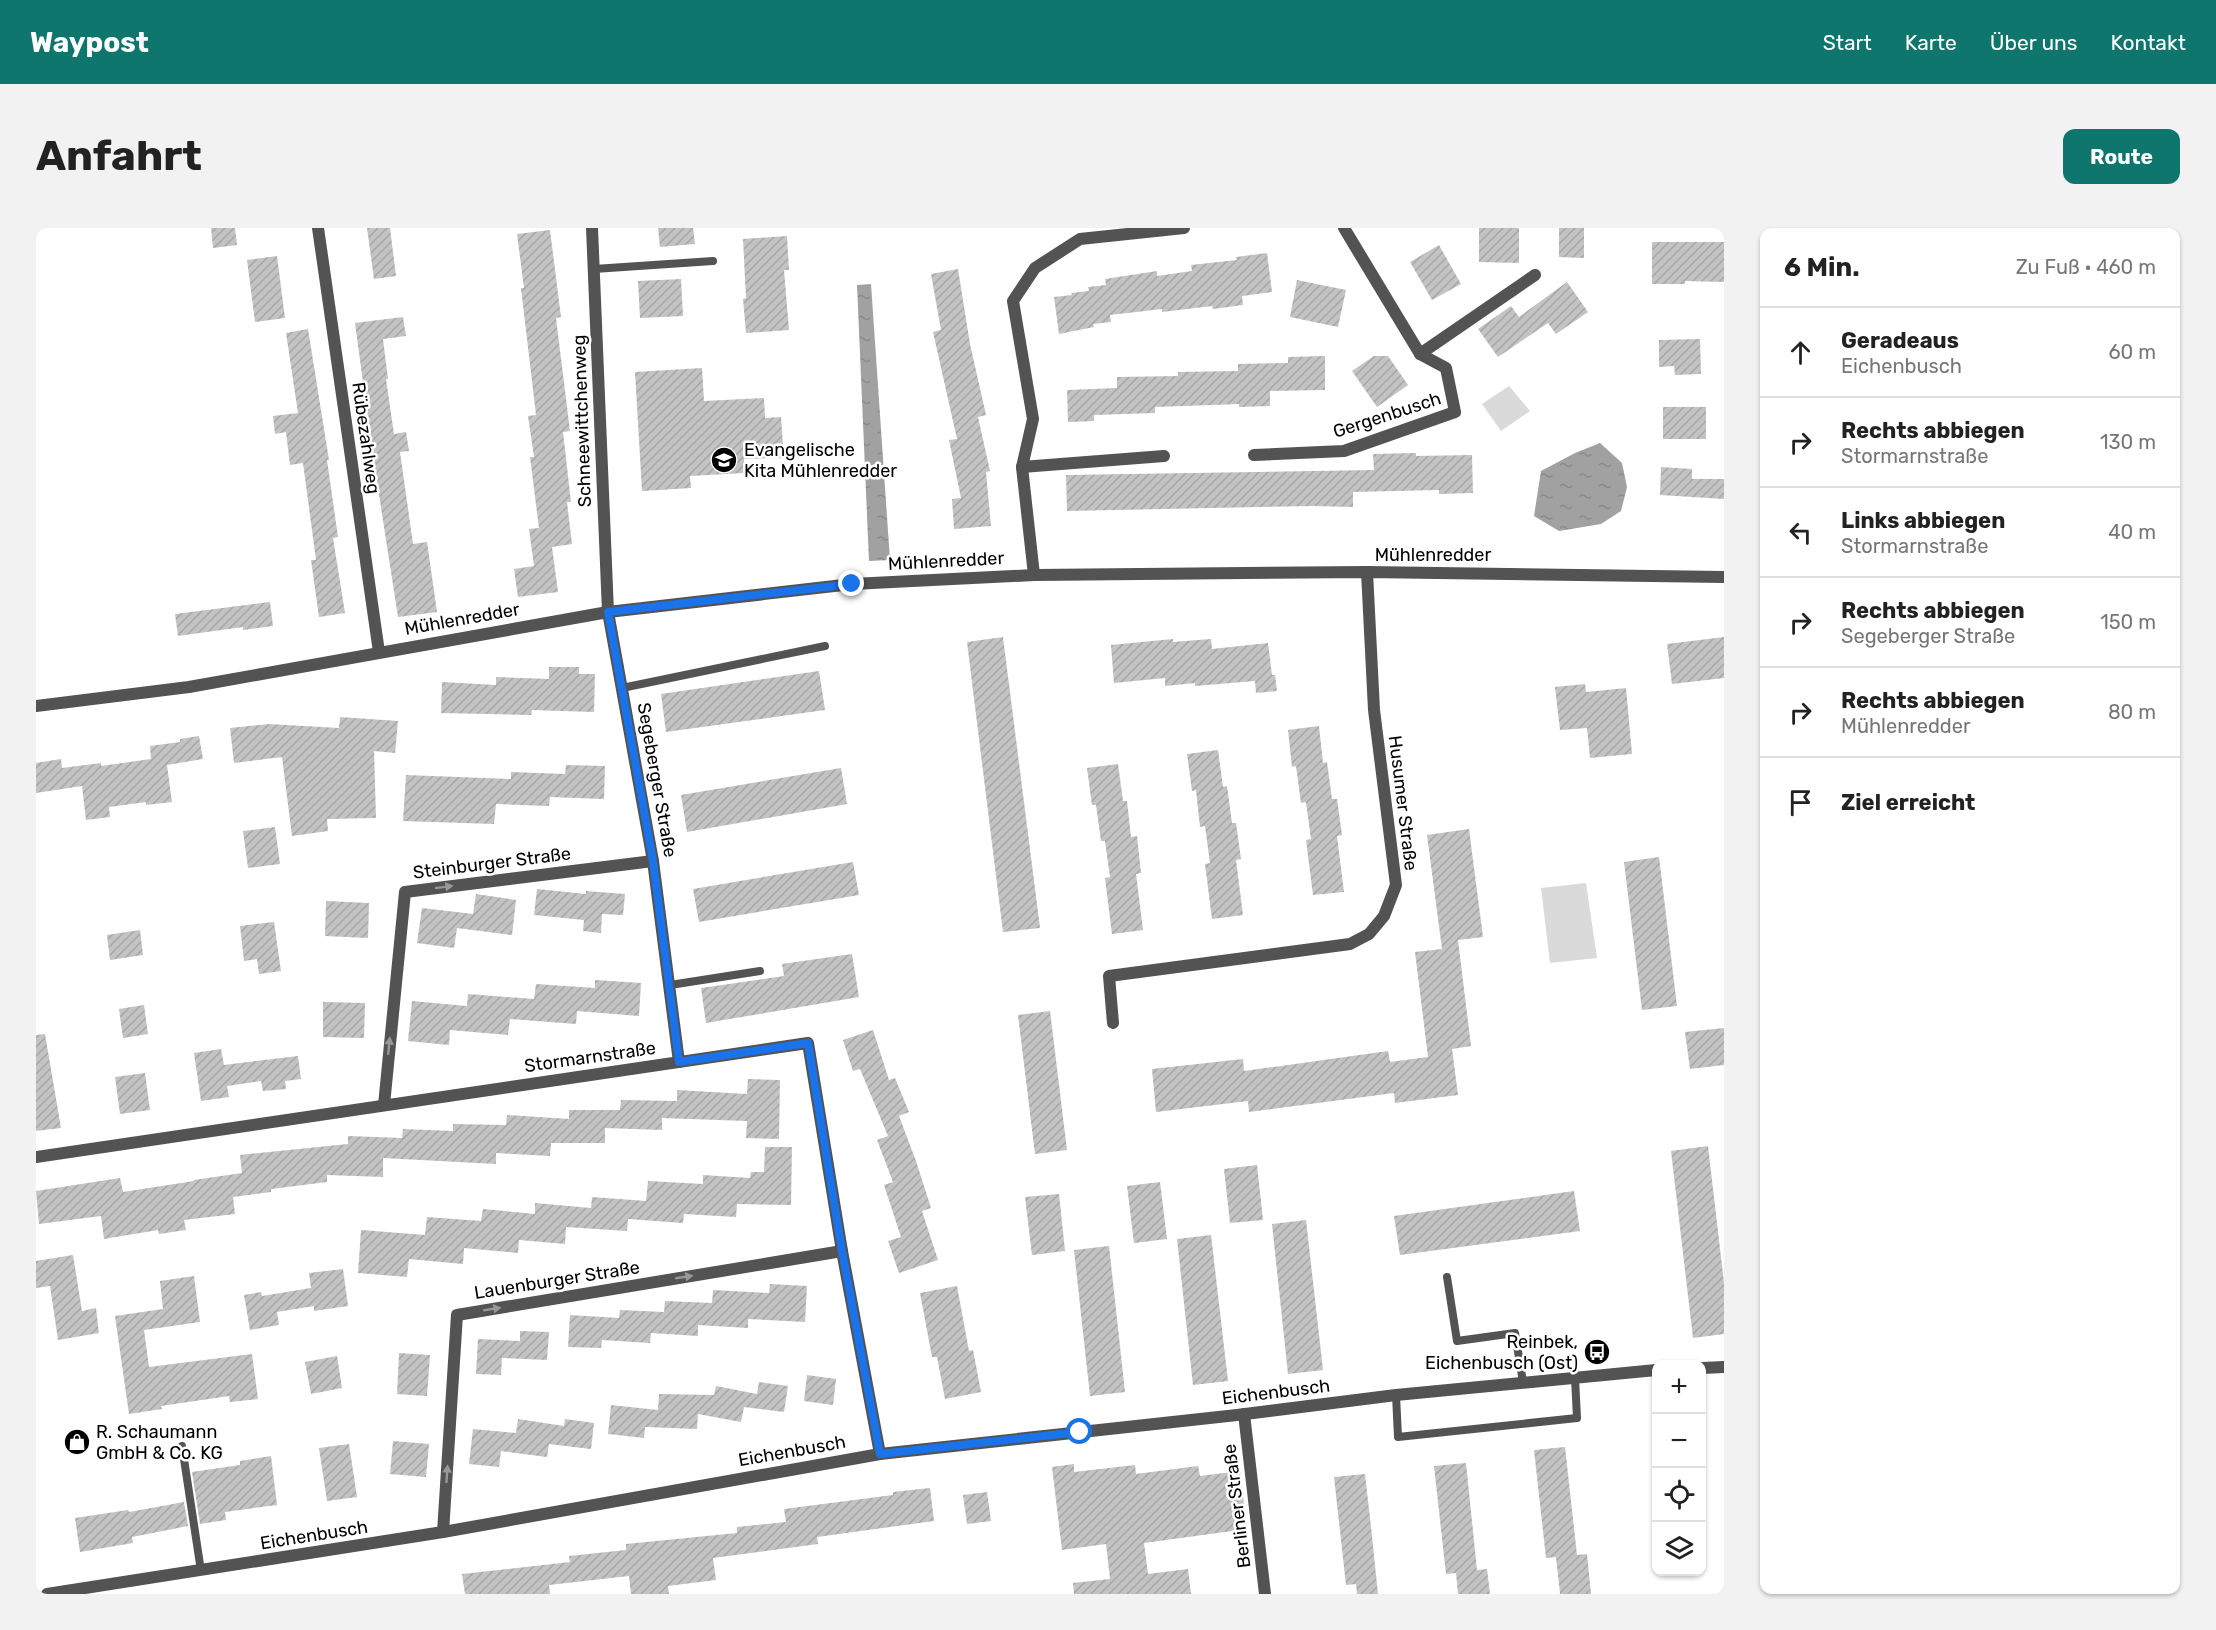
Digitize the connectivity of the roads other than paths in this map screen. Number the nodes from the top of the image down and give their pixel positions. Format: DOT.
graph roads {
  1 [pos="318,228"];
  2 [pos="592,228"];
  3 [pos="1184,228"];
  4 [pos="1344,228"];
  5 [pos="1079,234"];
  6 [pos="713,261"];
  7 [pos="594,269"];
  8 [pos="1535,275"];
  9 [pos="1420,354"];
  10 [pos="1254,455"];
  11 [pos="1164,456"];
  12 [pos="1022,467"];
  13 [pos="1367,572"];
  14 [pos="1034,575"];
  15 [pos="1724,577"];
  16 [pos="608,612"];
  17 [pos="825,646"];
  18 [pos="379,652"];
  19 [pos="622,688"];
  20 [pos="36,706"];
  21 [pos="653,861"];
  22 [pos="760,971"];
  23 [pos="670,985"];
  24 [pos="1113,1023"];
  25 [pos="679,1062"];
  26 [pos="384,1105"];
  27 [pos="36,1157"];
  28 [pos="842,1251"];
  29 [pos="1447,1277"];
  30 [pos="1724,1367"];
  31 [pos="1706,1368"];
  32 [pos="1652,1370"];
  33 [pos="1575,1378"];
  34 [pos="1522,1382"];
  35 [pos="1396,1395"];
  36 [pos="1244,1414"];
  37 [pos="182,1446"];
  38 [pos="880,1454"];
  39 [pos="443,1532"];
  40 [pos="201,1571"];
  41 [pos="47,1594"];
  42 [pos="1265,1594"];
  1 -- 18 [label="street, Rübezahlweg"];
  2 -- 7 [label="street, Schneewittchenweg"];
  3 -- 5 [label="street"];
  4 -- 9 [label="street, Gergenbusch"];
  5 -- 12 [label="street"];
  6 -- 7 [label="lane"];
  7 -- 16 [label="street, Schneewittchenweg"];
  8 -- 9 [label="street"];
  9 -- 10 [label="street, Gergenbusch"];
  11 -- 12 [label="street"];
  12 -- 14 [label="street"];
  13 -- 14 [label="street, Mühlenredder"];
  13 -- 15 [label="street, Mühlenredder"];
  13 -- 24 [label="street, Husumer Straße"];
  14 -- 16 [label="street, Mühlenredder"];
  16 -- 18 [label="street, Mühlenredder"];
  16 -- 19 [label="street, Segeberger Straße"];
  17 -- 19 [label="lane"];
  18 -- 20 [label="street, Mühlenredder"];
  19 -- 21 [label="street, Segeberger Straße"];
  21 -- 23 [label="street, Segeberger Straße"];
  26 -- 21 [label="street, Steinburger Straße, one-way"];
  22 -- 23 [label="lane"];
  23 -- 25 [label="street, Segeberger Straße"];
  25 -- 26 [label="street, Stormarnstraße"];
  25 -- 28 [label="street, Stormarnstraße"];
  26 -- 27 [label="street, Stormarnstraße"];
  28 -- 38 [label="street, Stormarnstraße"];
  39 -- 28 [label="street, Lauenburger Straße, one-way"];
  29 -- 34 [label="lane"];
  30 -- 31 [label="street"];
  32 -- 33 [label="street, Eichenbusch"];
  33 -- 34 [label="street, Eichenbusch"];
  33 -- 35 [label="lane"];
  34 -- 35 [label="street, Eichenbusch"];
  35 -- 36 [label="street, Eichenbusch"];
  36 -- 38 [label="street, Eichenbusch"];
  36 -- 42 [label="street, Berliner Straße"];
  37 -- 40 [label="lane"];
  38 -- 39 [label="street, Eichenbusch"];
  39 -- 40 [label="street, Eichenbusch"];
  40 -- 41 [label="street, Eichenbusch"];
}
